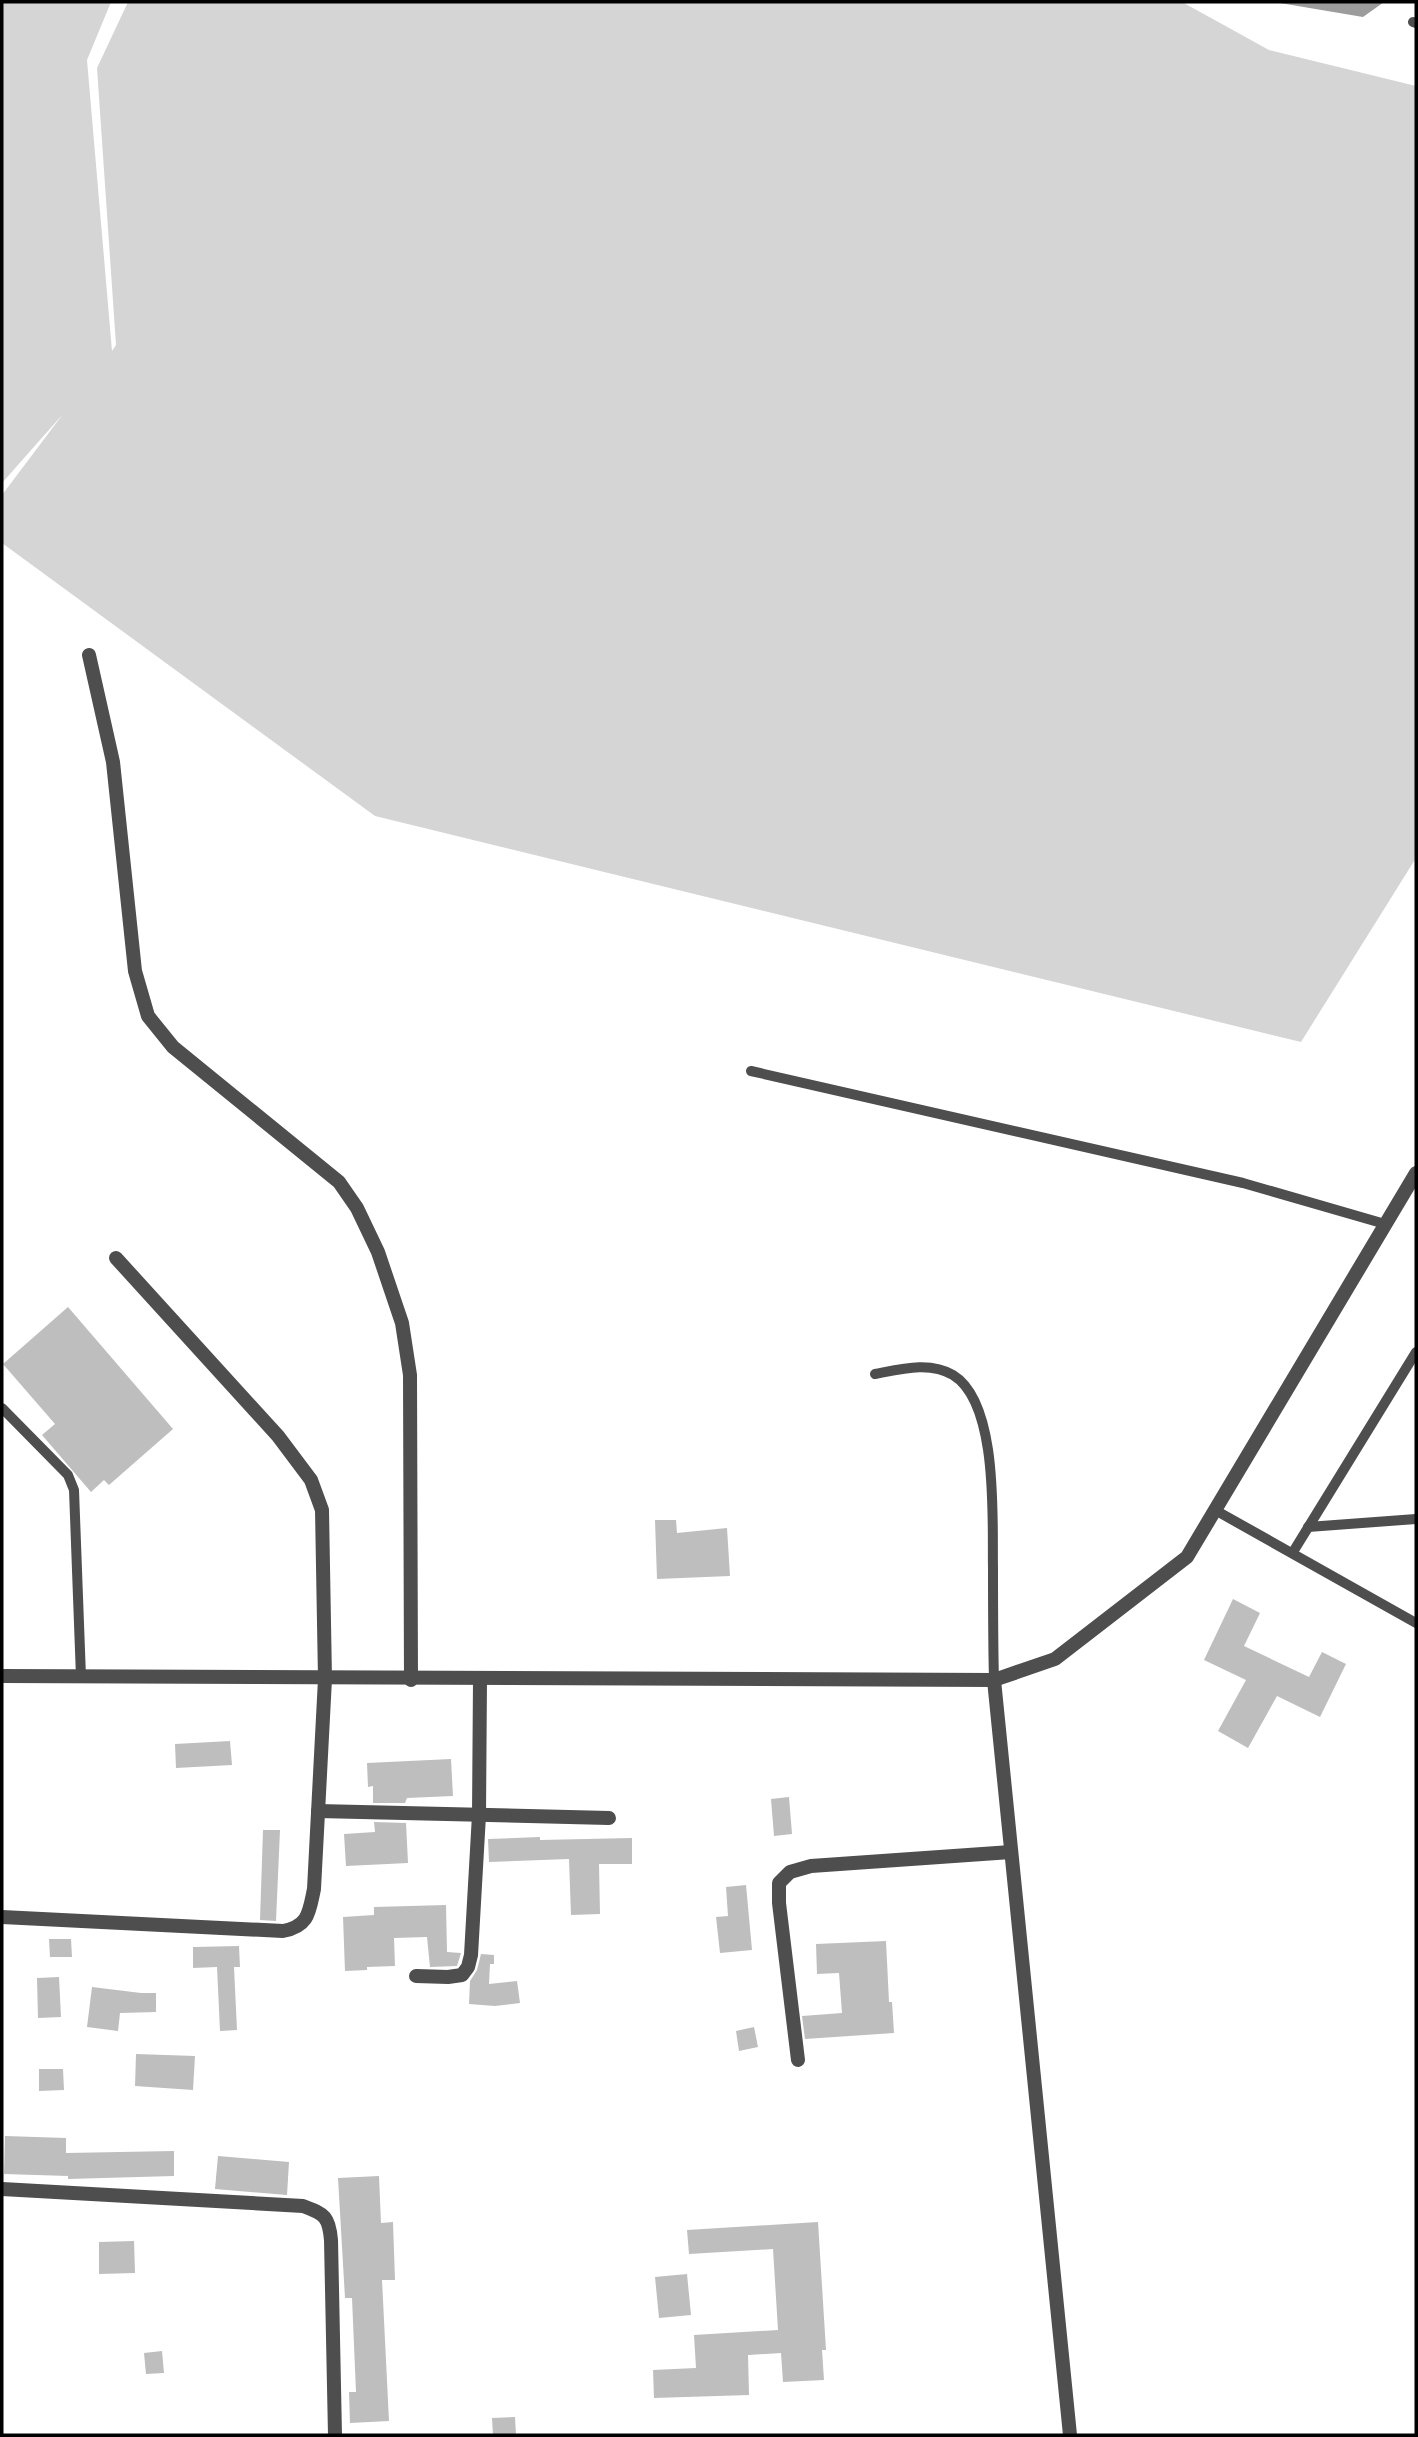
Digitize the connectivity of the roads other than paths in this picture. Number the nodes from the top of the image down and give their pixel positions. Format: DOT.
graph roads {
  1 [pos="89,655"];
  2 [pos="751,1071"];
  3 [pos="1416,1173"];
  4 [pos="1385,1224"];
  5 [pos="116,1258"];
  6 [pos="1416,1352"];
  7 [pos="875,1374"];
  8 [pos="2,1408"];
  9 [pos="1215,1510"];
  10 [pos="1416,1519"];
  11 [pos="1308,1527"];
  12 [pos="1293,1552"];
  13 [pos="1416,1623"];
  14 [pos="2,1676"];
  15 [pos="81,1677"];
  16 [pos="325,1679"];
  17 [pos="411,1679"];
  18 [pos="480,1680"];
  19 [pos="993,1681"];
  20 [pos="318,1811"];
  21 [pos="480,1815"];
  22 [pos="609,1818"];
  23 [pos="1011,1852"];
  24 [pos="2,1917"];
  25 [pos="416,1976"];
  26 [pos="798,2060"];
  27 [pos="2,2189"];
  28 [pos="335,2435"];
  29 [pos="1070,2435"];
  1 -- 17 [label="street"];
  2 -- 4 [label="lane"];
  3 -- 4 [label="street"];
  4 -- 9 [label="street"];
  5 -- 16 [label="street"];
  6 -- 11 [label="lane"];
  7 -- 19 [label="lane"];
  8 -- 15 [label="lane"];
  9 -- 12 [label="lane"];
  9 -- 19 [label="street"];
  10 -- 11 [label="lane"];
  11 -- 12 [label="lane"];
  12 -- 13 [label="lane"];
  14 -- 15 [label="street"];
  15 -- 16 [label="street"];
  16 -- 17 [label="street"];
  16 -- 20 [label="street"];
  17 -- 18 [label="street"];
  18 -- 19 [label="street"];
  18 -- 21 [label="street"];
  19 -- 23 [label="street"];
  20 -- 21 [label="street"];
  20 -- 24 [label="street"];
  21 -- 22 [label="street"];
  21 -- 25 [label="street"];
  23 -- 26 [label="street"];
  23 -- 29 [label="street"];
  27 -- 28 [label="street"];
}
